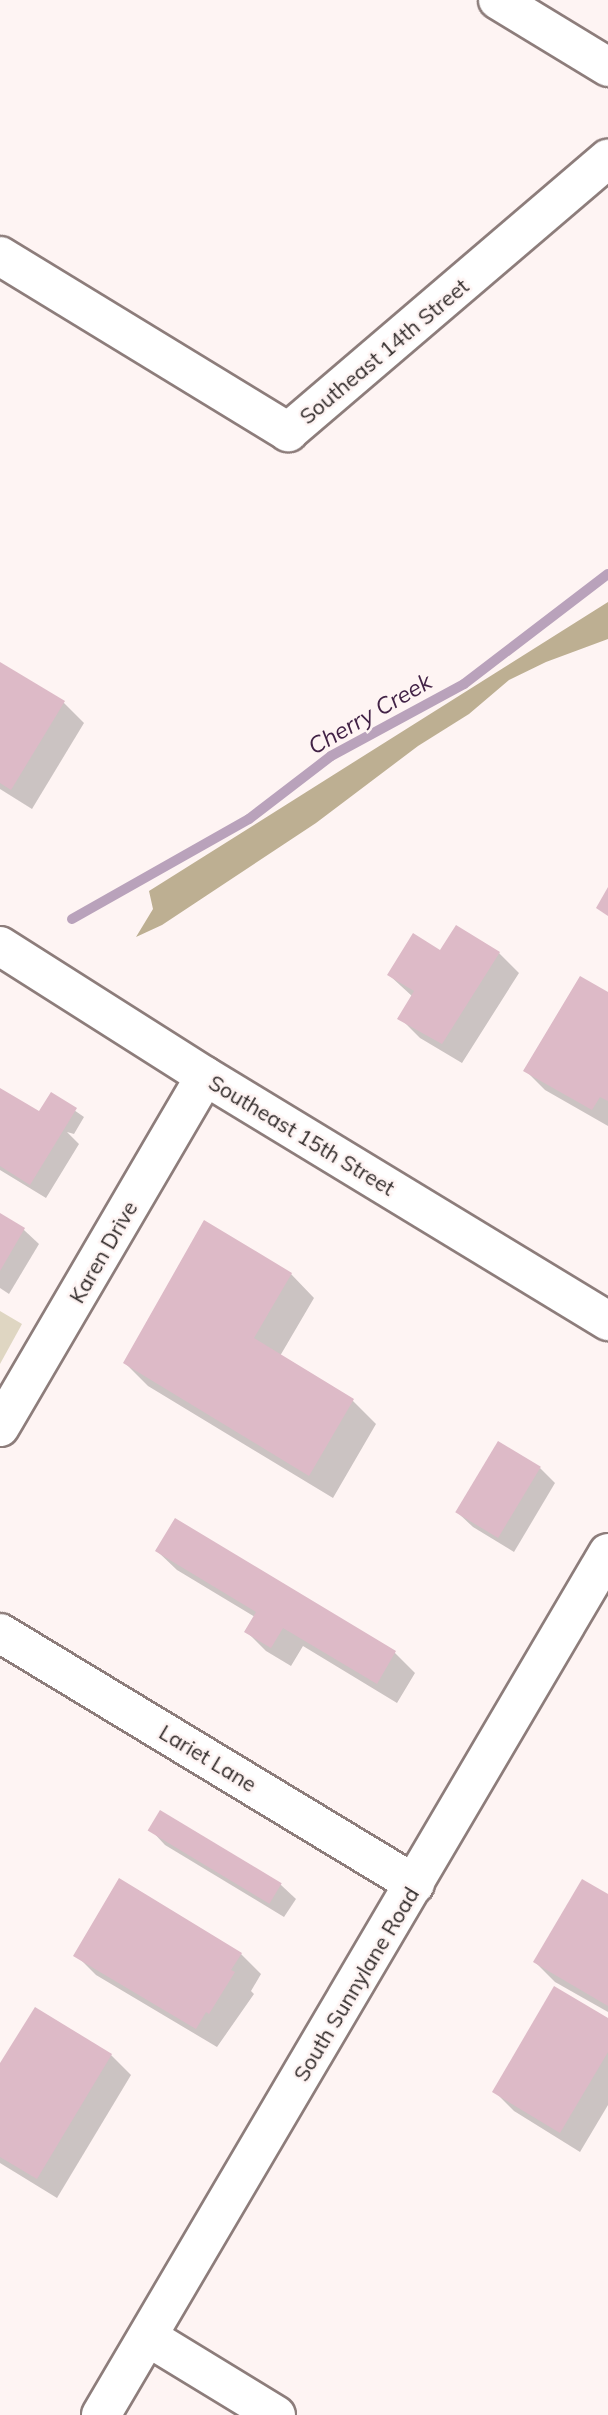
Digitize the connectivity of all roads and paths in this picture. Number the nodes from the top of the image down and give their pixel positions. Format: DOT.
graph roads {
  1 [pos="498,0"];
  2 [pos="608,67"];
  3 [pos="608,159"];
  4 [pos="0,256"];
  5 [pos="0,946"];
  6 [pos="205,1076"];
  7 [pos="608,1321"];
  8 [pos="0,1427"];
  9 [pos="608,1553"];
  10 [pos="0,1633"];
  11 [pos="415,1884"];
  12 [pos="148,2337"];
  13 [pos="101,2415"];
  14 [pos="276,2415"];
  1 -- 2 [label="street"];
  3 -- 4 [label="street, Southeast 14th Street"];
  5 -- 6 [label="street, Southeast 15th Street"];
  6 -- 7 [label="street, Southeast 15th Street"];
  6 -- 8 [label="street, Karen Drive"];
  9 -- 11 [label="street, South Sunnylane Road"];
  10 -- 11 [label="street, Lariet Lane"];
  11 -- 12 [label="street, South Sunnylane Road"];
  12 -- 13 [label="street, South Sunnylane Road"];
  12 -- 14 [label="street"];
}
